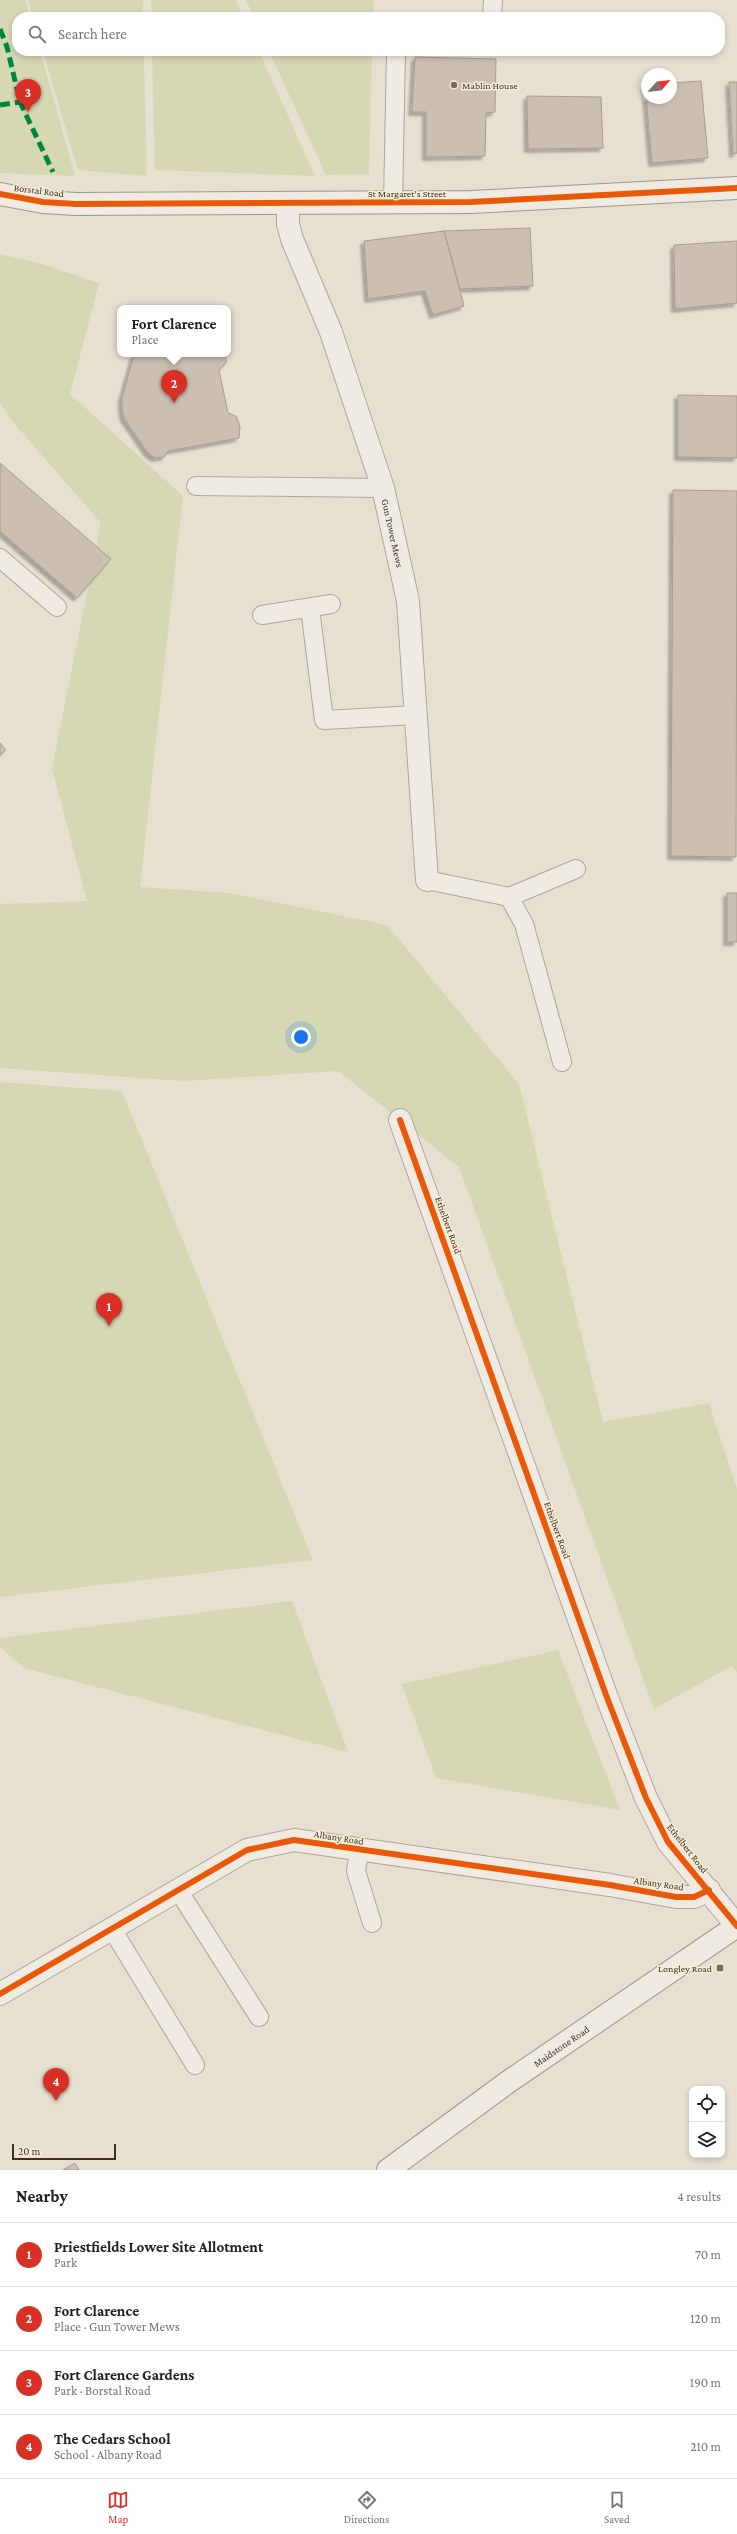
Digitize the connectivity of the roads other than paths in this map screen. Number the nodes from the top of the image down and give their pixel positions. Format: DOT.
graph roads {
  1 [pos="493,0"];
  2 [pos="492,12"];
  3 [pos="396,56"];
  4 [pos="737,188"];
  5 [pos="0,194"];
  6 [pos="288,203"];
  7 [pos="393,203"];
  8 [pos="76,204"];
  9 [pos="196,486"];
  10 [pos="383,488"];
  11 [pos="0,558"];
  12 [pos="331,604"];
  13 [pos="57,607"];
  14 [pos="310,608"];
  15 [pos="262,615"];
  16 [pos="416,715"];
  17 [pos="576,869"];
  18 [pos="427,880"];
  19 [pos="509,897"];
  20 [pos="562,1062"];
  21 [pos="400,1120"];
  22 [pos="359,1851"];
  23 [pos="178,1890"];
  24 [pos="709,1890"];
  25 [pos="372,1923"];
  26 [pos="737,1926"];
  27 [pos="112,1929"];
  28 [pos="0,1994"];
  29 [pos="259,2017"];
  30 [pos="195,2065"];
  31 [pos="388,2170"];
  1 -- 2 [label="lane"];
  3 -- 7 [label="lane"];
  4 -- 7 [label="street, St Margaret's Street"];
  5 -- 8 [label="street, Borstal Road"];
  6 -- 7 [label="street, St Margaret's Street"];
  6 -- 8 [label="street, St Margaret's Street"];
  6 -- 10 [label="street, Gun Tower Mews"];
  9 -- 10 [label="lane"];
  10 -- 16 [label="street, Gun Tower Mews"];
  11 -- 13 [label="lane"];
  12 -- 14 [label="lane"];
  14 -- 15 [label="lane"];
  14 -- 16 [label="lane"];
  16 -- 18 [label="street, Gun Tower Mews"];
  17 -- 19 [label="lane"];
  18 -- 19 [label="lane"];
  19 -- 20 [label="lane"];
  21 -- 24 [label="street, Ethelbert Road"];
  22 -- 23 [label="street, Albany Road"];
  22 -- 24 [label="street, Albany Road"];
  22 -- 25 [label="lane"];
  23 -- 27 [label="street, Albany Road"];
  23 -- 29 [label="lane"];
  24 -- 26 [label="street, Ethelbert Road"];
  26 -- 31 [label="street, Maidstone Road"];
  27 -- 28 [label="street, Albany Road"];
  27 -- 30 [label="lane"];
}
